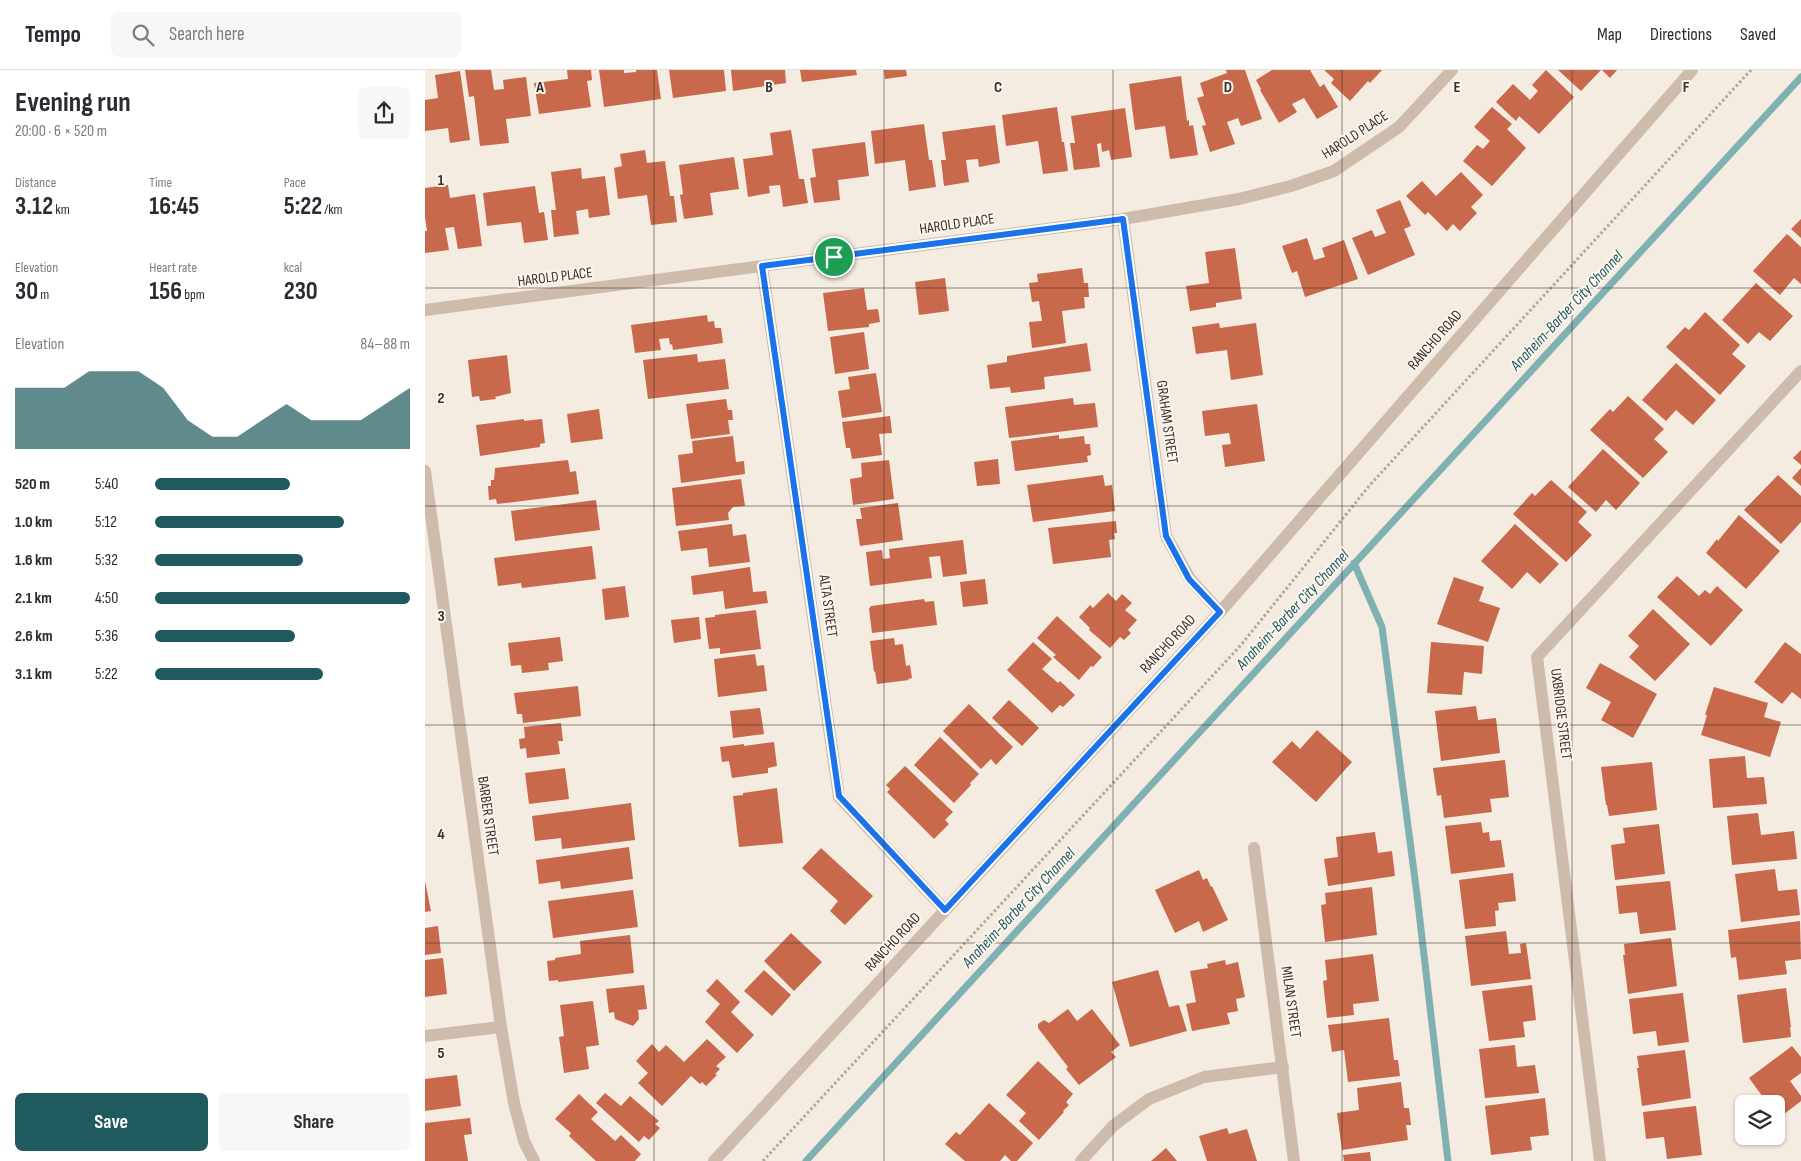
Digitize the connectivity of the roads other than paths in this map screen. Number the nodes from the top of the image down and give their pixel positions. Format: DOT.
graph roads {
  1 [pos="1452,70"];
  2 [pos="1692,70"];
  3 [pos="1123,219"];
  4 [pos="762,266"];
  5 [pos="425,310"];
  6 [pos="1801,372"];
  7 [pos="425,471"];
  8 [pos="1220,612"];
  9 [pos="1254,848"];
  10 [pos="945,910"];
  11 [pos="501,1027"];
  12 [pos="425,1036"];
  13 [pos="1283,1067"];
  14 [pos="534,1161"];
  15 [pos="714,1161"];
  16 [pos="1081,1161"];
  17 [pos="1294,1161"];
  18 [pos="1600,1161"];
  1 -- 3 [label="street, HAROLD PLACE"];
  2 -- 8 [label="street, RANCHO ROAD"];
  3 -- 4 [label="street, HAROLD PLACE"];
  3 -- 8 [label="street, GRAHAM STREET"];
  4 -- 5 [label="street, HAROLD PLACE"];
  4 -- 10 [label="street, ALTA STREET"];
  6 -- 18 [label="street, UXBRIDGE STREET"];
  7 -- 11 [label="street, BARBER STREET"];
  8 -- 10 [label="street, RANCHO ROAD"];
  9 -- 13 [label="street, MILAN STREET"];
  10 -- 15 [label="street, RANCHO ROAD"];
  11 -- 12 [label="street"];
  11 -- 14 [label="street, BARBER STREET"];
  13 -- 16 [label="street"];
  13 -- 17 [label="street, MILAN STREET"];
}
